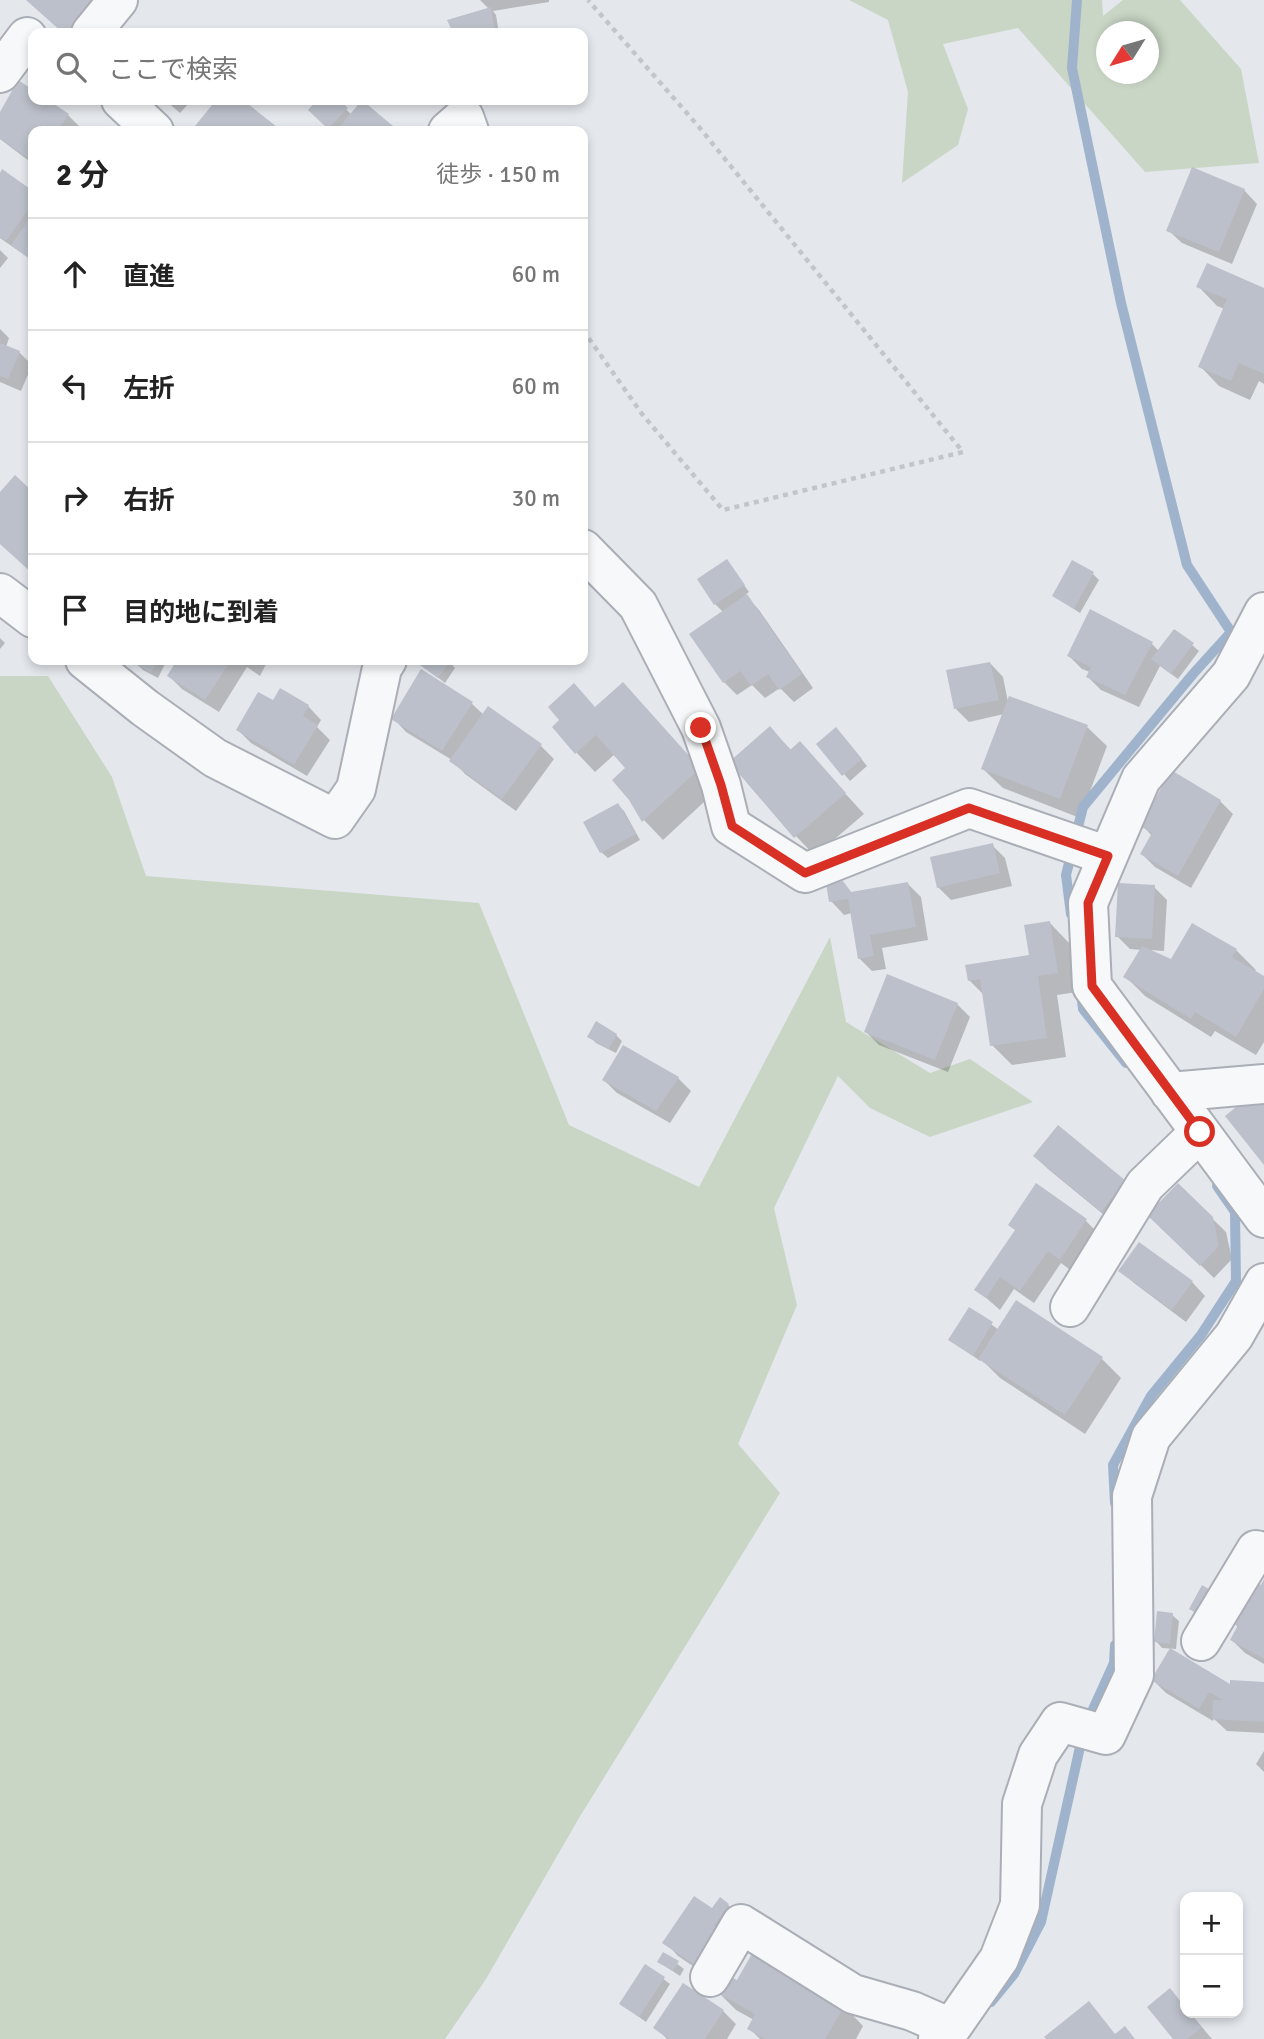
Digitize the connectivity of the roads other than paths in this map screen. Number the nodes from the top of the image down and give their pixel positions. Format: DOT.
graph roads {
  1 [pos="118,0"];
  2 [pos="95,28"];
  3 [pos="20,33"];
  4 [pos="0,73"];
  5 [pos="126,105"];
  6 [pos="149,126"];
  7 [pos="454,126"];
  8 [pos="467,126"];
  9 [pos="588,554"];
  10 [pos="0,593"];
  11 [pos="1264,612"];
  12 [pos="28,614"];
  13 [pos="92,665"];
  14 [pos="384,665"];
  15 [pos="1103,855"];
  16 [pos="1264,1084"];
  17 [pos="1170,1091"];
  18 [pos="1199,1133"];
  19 [pos="1264,1218"];
  20 [pos="1264,1283"];
  21 [pos="1070,1307"];
  22 [pos="1264,1552"];
  23 [pos="1201,1641"];
  24 [pos="710,1977"];
  25 [pos="945,2033"];
  1 -- 2 [label="street"];
  3 -- 4 [label="street"];
  5 -- 6 [label="street"];
  7 -- 8 [label="street"];
  9 -- 15 [label="street"];
  10 -- 12 [label="street"];
  11 -- 15 [label="street"];
  13 -- 14 [label="street"];
  15 -- 17 [label="street"];
  16 -- 17 [label="street"];
  17 -- 18 [label="street"];
  18 -- 19 [label="street"];
  18 -- 21 [label="street"];
  20 -- 25 [label="street"];
  22 -- 23 [label="street"];
  24 -- 25 [label="street"];
}
